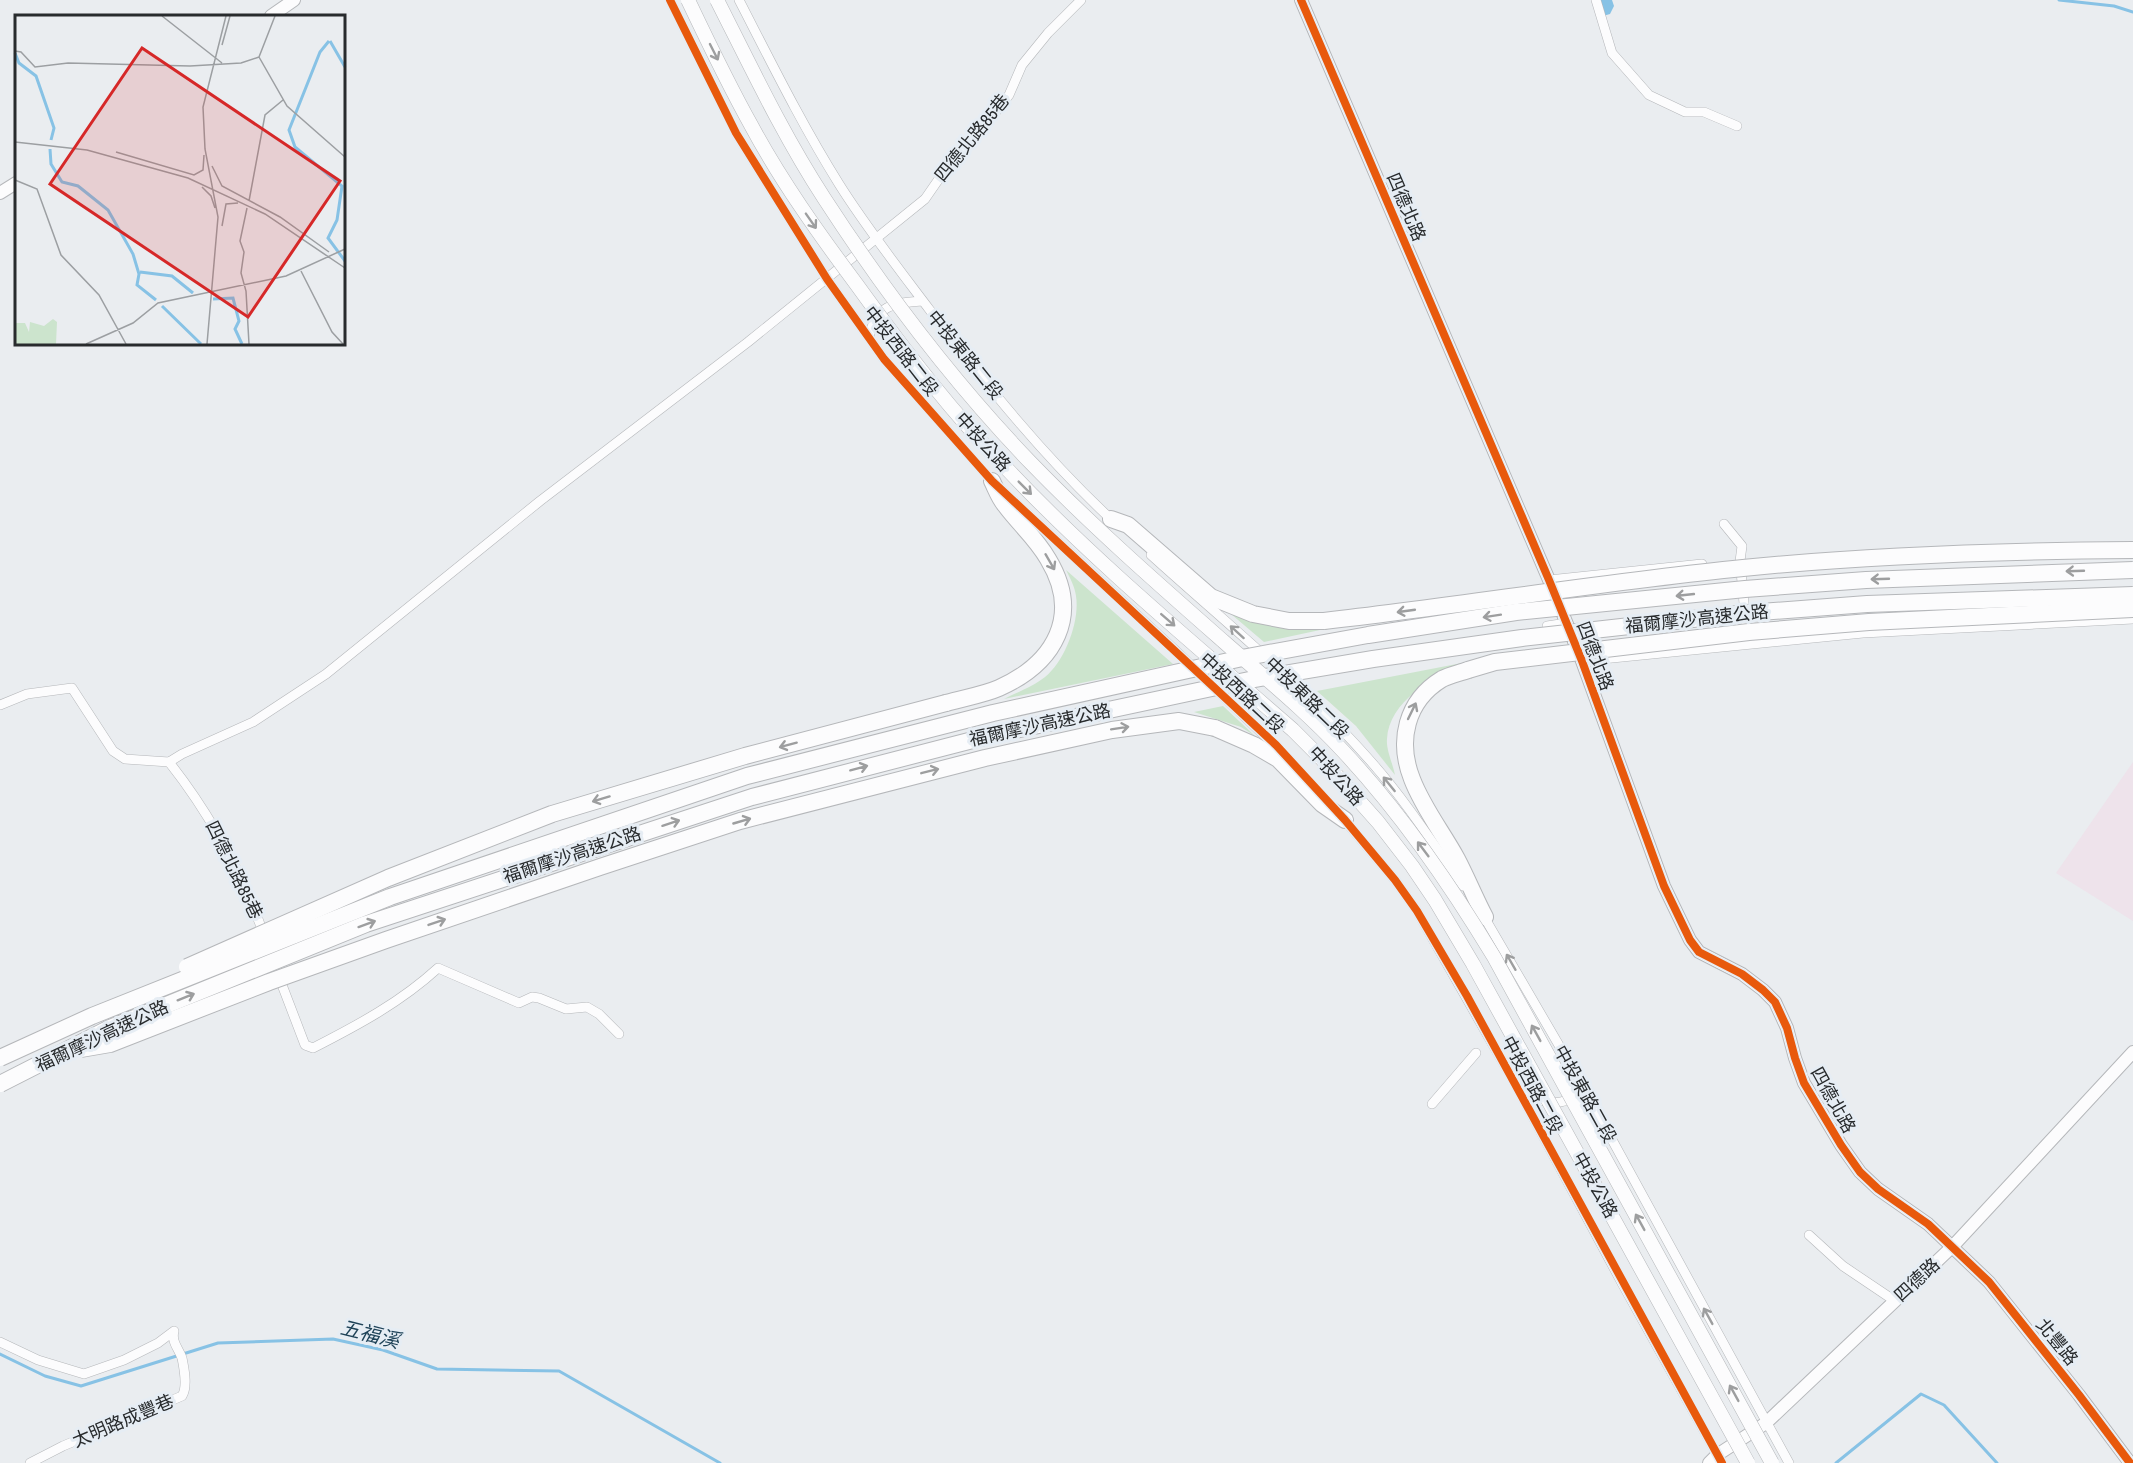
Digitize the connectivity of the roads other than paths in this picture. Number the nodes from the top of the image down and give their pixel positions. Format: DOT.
graph roads {
  1 [pos="294,0"];
  2 [pos="670,0"];
  3 [pos="688,0"];
  4 [pos="717,0"];
  5 [pos="739,0"];
  6 [pos="1081,0"];
  7 [pos="1301,0"];
  8 [pos="1596,0"];
  9 [pos="272,15"];
  10 [pos="1737,126"];
  11 [pos="15,184"];
  12 [pos="0,193"];
  13 [pos="876,239"];
  14 [pos="827,279"];
  15 [pos="922,301"];
  16 [pos="869,337"];
  17 [pos="992,481"];
  18 [pos="1111,519"];
  19 [pos="1724,524"];
  20 [pos="2133,545"];
  21 [pos="2133,550"];
  22 [pos="1740,561"];
  23 [pos="2133,570"];
  24 [pos="1549,580"];
  25 [pos="2133,595"];
  26 [pos="2133,609"];
  27 [pos="2133,619"];
  28 [pos="1567,623"];
  29 [pos="1548,627"];
  30 [pos="1748,644"];
  31 [pos="1581,661"];
  32 [pos="0,705"];
  33 [pos="169,762"];
  34 [pos="1345,820"];
  35 [pos="1485,917"];
  36 [pos="92,1016"];
  37 [pos="619,1034"];
  38 [pos="65,1052"];
  39 [pos="2133,1052"];
  40 [pos="1476,1053"];
  41 [pos="0,1058"];
  42 [pos="1513,1080"];
  43 [pos="1581,1083"];
  44 [pos="0,1084"];
  45 [pos="1432,1104"];
  46 [pos="1809,1235"];
  47 [pos="1953,1246"];
  48 [pos="1895,1301"];
  49 [pos="0,1342"];
  50 [pos="1766,1423"];
  51 [pos="1716,1460"];
  52 [pos="30,1463"];
  53 [pos="1749,1463"];
  54 [pos="1772,1463"];
  55 [pos="1789,1463"];
  56 [pos="2130,1463"];
  1 -- 9 [label="street"];
  2 -- 14 [label="street, 中投西路二段"];
  3 -- 53 [label="main road, 中投公路, one-way, bridge"];
  54 -- 4 [label="main road, 中投公路, one-way, bridge"];
  5 -- 13 [label="street, 中投東路二段"];
  6 -- 13 [label="street, 四德北路85巷"];
  7 -- 24 [label="street, 四德北路"];
  8 -- 10 [label="street"];
  11 -- 12 [label="street"];
  13 -- 14 [label="street, 四德北路85巷"];
  13 -- 15 [label="street, 中投東路二段"];
  14 -- 16 [label="street, 中投西路二段"];
  14 -- 33 [label="street, 四德北路85巷"];
  15 -- 16 [label="street"];
  15 -- 18 [label="street, 中投東路二段"];
  16 -- 17 [label="street, 中投西路二段"];
  17 -- 34 [label="street, 中投西路二段"];
  17 -- 36 [label="highway, one-way, bridge"];
  21 -- 18 [label="highway, one-way, bridge"];
  35 -- 18 [label="street, 中投東路二段, one-way"];
  19 -- 22 [label="street"];
  20 -- 22 [label="street"];
  22 -- 24 [label="street"];
  22 -- 30 [label="street"];
  23 -- 36 [label="highway, 福爾摩沙高速公路, one-way, bridge"];
  24 -- 28 [label="street, 四德北路"];
  38 -- 25 [label="highway, 福爾摩沙高速公路, one-way, bridge"];
  35 -- 26 [label="highway, one-way, bridge"];
  27 -- 30 [label="street"];
  28 -- 29 [label="street"];
  28 -- 31 [label="street, 四德北路"];
  30 -- 31 [label="street"];
  31 -- 47 [label="street, 四德北路"];
  32 -- 33 [label="street"];
  33 -- 37 [label="street, 四德北路85巷"];
  38 -- 34 [label="highway, one-way, bridge"];
  34 -- 42 [label="street, 中投西路二段"];
  43 -- 35 [label="street, 中投東路二段, one-way"];
  36 -- 41 [label="highway, 福爾摩沙高速公路, bridge"];
  38 -- 44 [label="highway, 福爾摩沙高速公路, bridge"];
  39 -- 47 [label="street, 四德路"];
  40 -- 45 [label="street"];
  42 -- 43 [label="street"];
  42 -- 51 [label="street, 中投西路二段"];
  50 -- 43 [label="street, 中投東路二段, one-way"];
  46 -- 48 [label="street"];
  47 -- 48 [label="street, 四德路"];
  47 -- 56 [label="street, 北豐路"];
  48 -- 50 [label="street, 四德路"];
  49 -- 52 [label="street, 太明路成豐巷"];
  50 -- 51 [label="street, 四德路"];
  50 -- 55 [label="street, 中投東路二段"];
}
